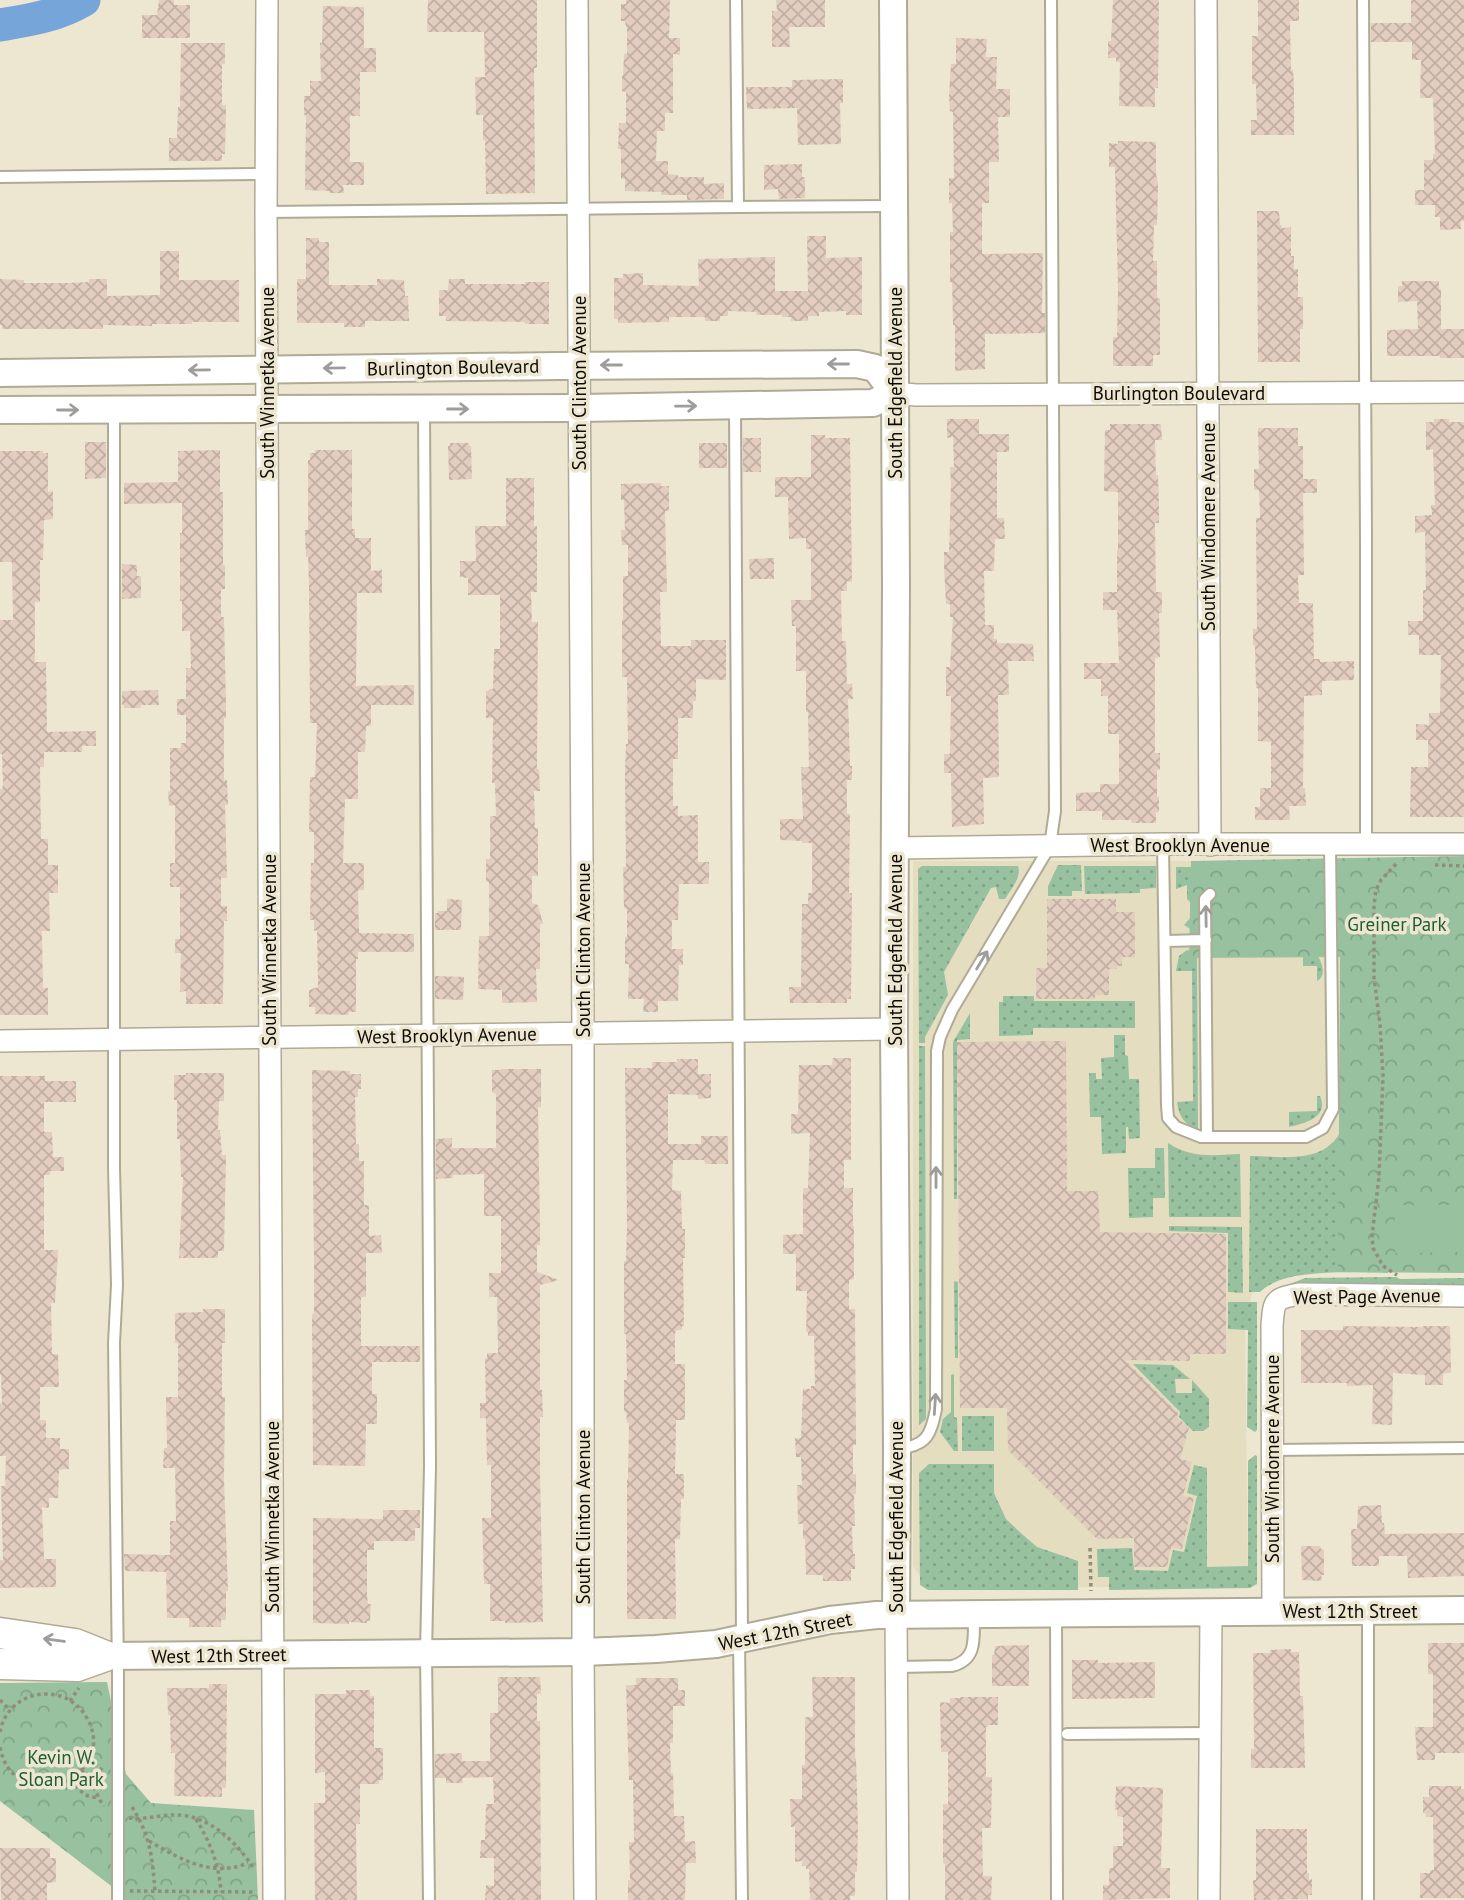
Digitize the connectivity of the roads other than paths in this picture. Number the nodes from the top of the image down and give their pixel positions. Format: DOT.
graph roads {
  1 [pos="267,0"];
  2 [pos="577,0"];
  3 [pos="736,0"];
  4 [pos="893,0"];
  5 [pos="1051,0"];
  6 [pos="1206,0"];
  7 [pos="1363,0"];
  8 [pos="266,174"];
  9 [pos="0,177"];
  10 [pos="894,206"];
  11 [pos="738,207"];
  12 [pos="578,208"];
  13 [pos="266,212"];
  14 [pos="579,366"];
  15 [pos="267,369"];
  16 [pos="0,373"];
  17 [pos="1208,392"];
  18 [pos="1464,392"];
  19 [pos="894,393"];
  20 [pos="1054,393"];
  21 [pos="1364,393"];
  22 [pos="735,406"];
  23 [pos="580,408"];
  24 [pos="268,409"];
  25 [pos="425,409"];
  26 [pos="0,410"];
  27 [pos="114,410"];
  28 [pos="1366,843"];
  29 [pos="1163,844"];
  30 [pos="1330,844"];
  31 [pos="1464,844"];
  32 [pos="1210,845"];
  33 [pos="1050,846"];
  34 [pos="895,848"];
  35 [pos="1210,894"];
  36 [pos="1206,940"];
  37 [pos="1165,941"];
  38 [pos="894,1029"];
  39 [pos="739,1032"];
  40 [pos="583,1033"];
  41 [pos="428,1035"];
  42 [pos="270,1037"];
  43 [pos="115,1038"];
  44 [pos="0,1041"];
  45 [pos="1207,1137"];
  46 [pos="1464,1296"];
  47 [pos="1273,1307"];
  48 [pos="1464,1448"];
  49 [pos="897,1449"];
  50 [pos="1272,1450"];
  51 [pos="1273,1611"];
  52 [pos="1368,1611"];
  53 [pos="1464,1611"];
  54 [pos="1056,1612"];
  55 [pos="1211,1612"];
  56 [pos="974,1614"];
  57 [pos="896,1615"];
  58 [pos="0,1633"];
  59 [pos="741,1639"];
  60 [pos="583,1652"];
  61 [pos="426,1653"];
  62 [pos="274,1655"];
  63 [pos="111,1656"];
  64 [pos="0,1664"];
  65 [pos="896,1667"];
  66 [pos="1210,1733"];
  67 [pos="1067,1734"];
  68 [pos="118,1895"];
  69 [pos="274,1900"];
  70 [pos="429,1900"];
  71 [pos="585,1900"];
  72 [pos="742,1900"];
  73 [pos="898,1900"];
  74 [pos="1057,1900"];
  75 [pos="1209,1900"];
  76 [pos="1368,1900"];
  1 -- 8 [label="street, South Winnetka Avenue"];
  2 -- 12 [label="street, South Clinton Avenue"];
  3 -- 11 [label="lane"];
  4 -- 10 [label="street, South Edgefield Avenue"];
  5 -- 20 [label="lane"];
  6 -- 17 [label="street, South Windomere Avenue"];
  7 -- 21 [label="lane"];
  8 -- 9 [label="lane"];
  8 -- 13 [label="street, South Winnetka Avenue"];
  10 -- 11 [label="lane"];
  10 -- 19 [label="street, South Edgefield Avenue"];
  11 -- 12 [label="lane"];
  12 -- 13 [label="lane"];
  12 -- 14 [label="street, South Clinton Avenue"];
  13 -- 15 [label="street, South Winnetka Avenue"];
  14 -- 15 [label="street, Burlington Boulevard, one-way"];
  19 -- 14 [label="street, Burlington Boulevard, one-way"];
  14 -- 23 [label="street, South Clinton Avenue"];
  15 -- 16 [label="street, Burlington Boulevard, one-way"];
  15 -- 24 [label="street, South Winnetka Avenue"];
  17 -- 20 [label="street, Burlington Boulevard"];
  17 -- 21 [label="street, Burlington Boulevard"];
  17 -- 32 [label="street, South Windomere Avenue"];
  18 -- 21 [label="street, Burlington Boulevard"];
  19 -- 20 [label="street, Burlington Boulevard"];
  19 -- 22 [label="street, Burlington Boulevard"];
  19 -- 34 [label="street, South Edgefield Avenue"];
  20 -- 33 [label="lane"];
  21 -- 28 [label="lane"];
  23 -- 22 [label="street, Burlington Boulevard, one-way"];
  22 -- 39 [label="lane"];
  25 -- 23 [label="street, Burlington Boulevard, one-way"];
  23 -- 40 [label="street, South Clinton Avenue"];
  24 -- 25 [label="street, Burlington Boulevard"];
  24 -- 27 [label="street, Burlington Boulevard"];
  24 -- 42 [label="street, South Winnetka Avenue"];
  25 -- 41 [label="lane"];
  26 -- 27 [label="street, Burlington Boulevard, one-way"];
  27 -- 43 [label="lane"];
  28 -- 30 [label="street, West Brooklyn Avenue"];
  28 -- 31 [label="street, West Brooklyn Avenue"];
  29 -- 32 [label="street, West Brooklyn Avenue"];
  29 -- 33 [label="street, West Brooklyn Avenue"];
  29 -- 37 [label="lane"];
  30 -- 32 [label="street, West Brooklyn Avenue"];
  30 -- 45 [label="lane"];
  33 -- 34 [label="street, West Brooklyn Avenue"];
  49 -- 33 [label="lane, one-way"];
  34 -- 38 [label="street, South Edgefield Avenue"];
  36 -- 35 [label="lane, one-way"];
  36 -- 37 [label="lane"];
  36 -- 45 [label="lane"];
  37 -- 45 [label="lane"];
  38 -- 39 [label="street, West Brooklyn Avenue"];
  38 -- 49 [label="street, South Edgefield Avenue"];
  39 -- 40 [label="street, West Brooklyn Avenue"];
  39 -- 59 [label="lane"];
  40 -- 41 [label="street, West Brooklyn Avenue"];
  40 -- 60 [label="street, South Clinton Avenue"];
  41 -- 42 [label="street, West Brooklyn Avenue"];
  41 -- 61 [label="lane"];
  42 -- 43 [label="street, West Brooklyn Avenue"];
  42 -- 62 [label="street, South Winnetka Avenue"];
  43 -- 44 [label="street, West Brooklyn Avenue"];
  43 -- 63 [label="lane"];
  46 -- 47 [label="street, West Page Avenue"];
  47 -- 50 [label="street, South Windomere Avenue"];
  48 -- 50 [label="lane"];
  49 -- 57 [label="street, South Edgefield Avenue"];
  50 -- 51 [label="street, South Windomere Avenue"];
  51 -- 52 [label="street, West 12th Street"];
  51 -- 55 [label="street, West 12th Street"];
  52 -- 53 [label="street, West 12th Street"];
  52 -- 76 [label="lane"];
  54 -- 55 [label="street, West 12th Street"];
  54 -- 56 [label="street, West 12th Street"];
  54 -- 74 [label="lane"];
  55 -- 66 [label="street"];
  56 -- 57 [label="street, West 12th Street"];
  56 -- 65 [label="lane"];
  57 -- 59 [label="street, West 12th Street"];
  57 -- 65 [label="street, South Edgefield Avenue"];
  63 -- 58 [label="main road, West 12th Street, one-way"];
  59 -- 60 [label="street, West 12th Street"];
  59 -- 72 [label="lane"];
  60 -- 61 [label="street, West 12th Street"];
  60 -- 71 [label="street, South Clinton Avenue"];
  61 -- 62 [label="street, West 12th Street"];
  61 -- 70 [label="lane"];
  62 -- 63 [label="street, West 12th Street"];
  62 -- 69 [label="street, South Winnetka Avenue"];
  63 -- 64 [label="main road, West 12th Street"];
  63 -- 68 [label="lane"];
  65 -- 73 [label="street, South Edgefield Avenue"];
  66 -- 67 [label="lane"];
  66 -- 75 [label="street"];
}
